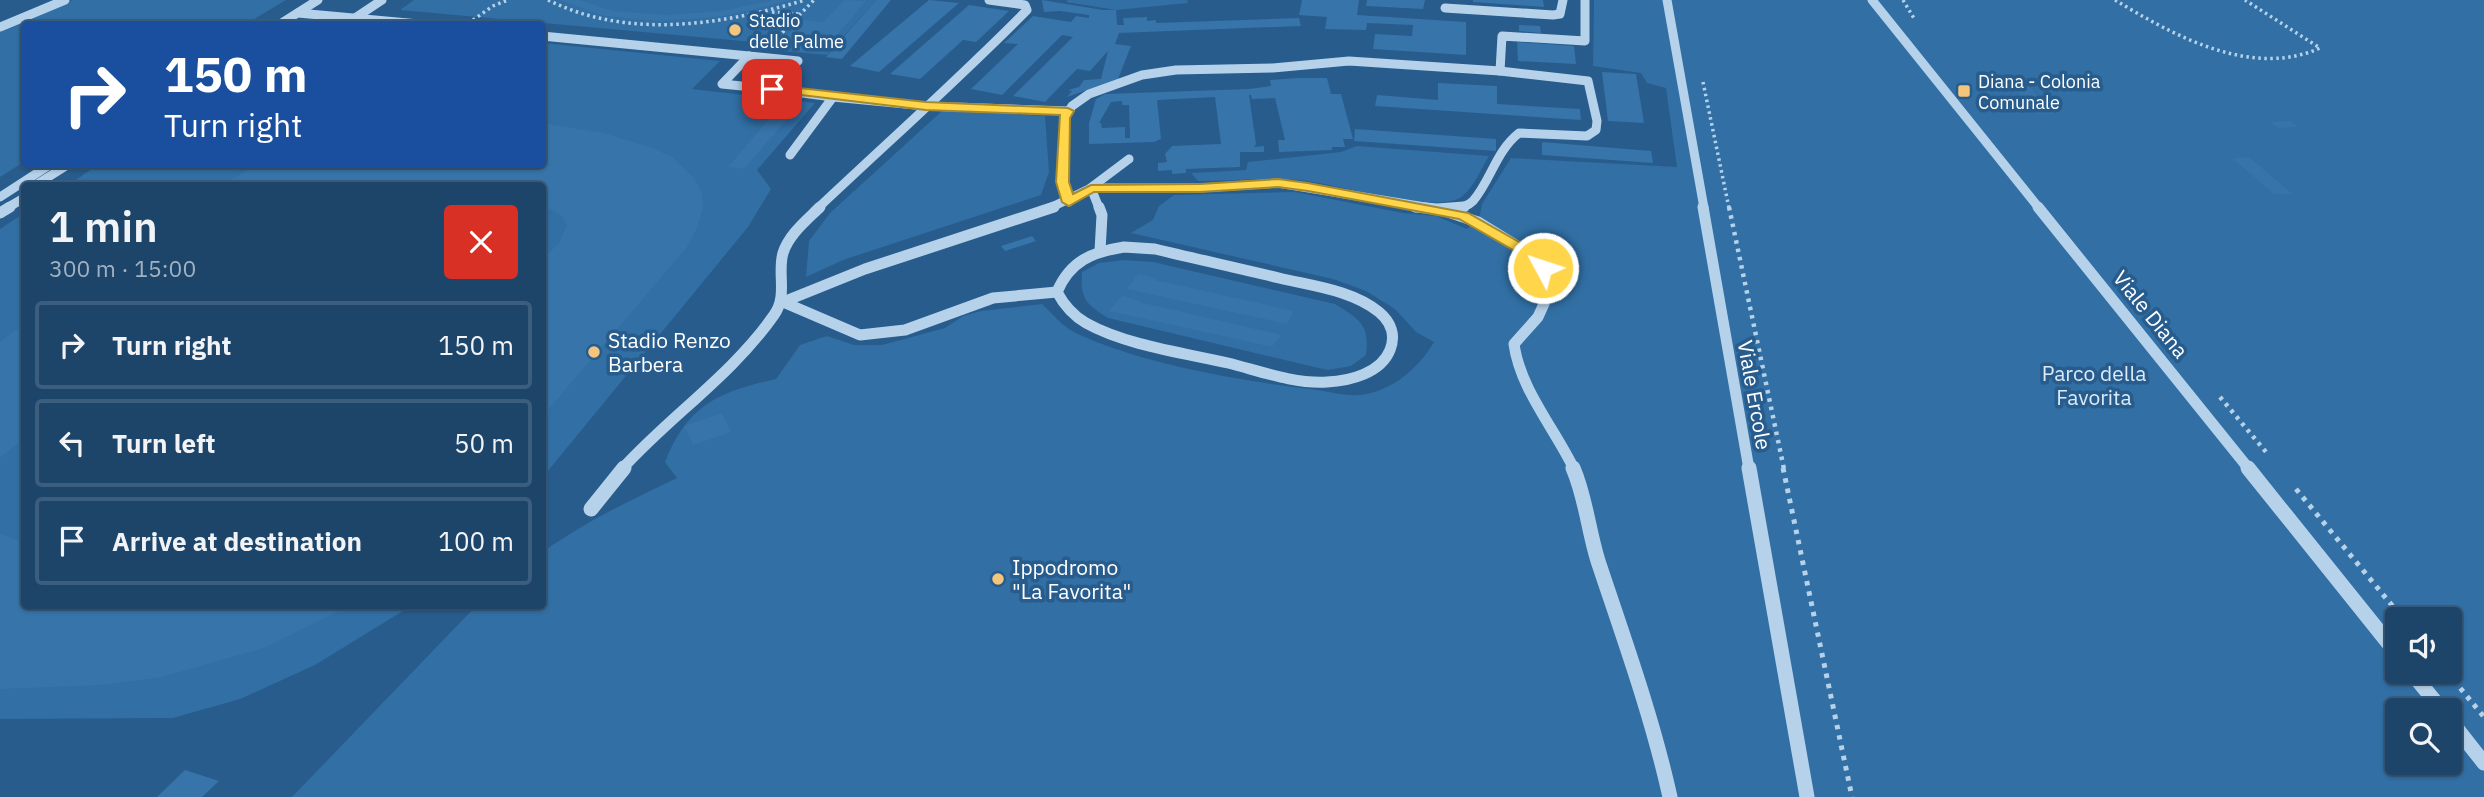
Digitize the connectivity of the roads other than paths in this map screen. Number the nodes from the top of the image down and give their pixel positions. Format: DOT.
graph roads {
  1 [pos="65,0"];
  2 [pos="318,0"];
  3 [pos="382,0"];
  4 [pos="989,0"];
  5 [pos="1563,0"];
  6 [pos="1585,0"];
  7 [pos="1667,0"];
  8 [pos="1872,0"];
  9 [pos="1011,1"];
  10 [pos="1445,8"];
  11 [pos="298,13"];
  12 [pos="355,18"];
  13 [pos="286,21"];
  14 [pos="387,21"];
  15 [pos="0,27"];
  16 [pos="546,36"];
  17 [pos="749,56"];
  18 [pos="1500,71"];
  19 [pos="772,89"];
  20 [pos="833,97"];
  21 [pos="926,106"];
  22 [pos="1068,111"];
  23 [pos="790,155"];
  24 [pos="1129,159"];
  25 [pos="41,168"];
  26 [pos="43,168"];
  27 [pos="63,168"];
  28 [pos="65,168"];
  29 [pos="22,182"];
  30 [pos="41,182"];
  31 [pos="47,182"];
  32 [pos="21,183"];
  33 [pos="1091,188"];
  34 [pos="0,190"];
  35 [pos="21,193"];
  36 [pos="0,197"];
  37 [pos="21,200"];
  38 [pos="1069,202"];
  39 [pos="0,207"];
  40 [pos="1437,209"];
  41 [pos="0,214"];
  42 [pos="1100,251"];
  43 [pos="1057,292"];
  44 [pos="783,302"];
  45 [pos="592,509"];
  46 [pos="2385,639"];
  47 [pos="2421,684"];
  48 [pos="2432,698"];
  49 [pos="2462,735"];
  50 [pos="2484,763"];
  51 [pos="1670,797"];
  52 [pos="1807,797"];
  1 -- 15 [label="street"];
  2 -- 11 [label="street"];
  3 -- 12 [label="street"];
  4 -- 9 [label="street"];
  5 -- 10 [label="street"];
  6 -- 18 [label="street"];
  7 -- 52 [label="street, Viale Ercole"];
  8 -- 46 [label="street, Viale Diana"];
  9 -- 21 [label="street"];
  11 -- 12 [label="street"];
  11 -- 13 [label="street"];
  12 -- 14 [label="street"];
  16 -- 17 [label="street"];
  17 -- 19 [label="street"];
  17 -- 19 [label="street"];
  18 -- 22 [label="street"];
  18 -- 40 [label="street"];
  19 -- 20 [label="street"];
  20 -- 21 [label="street"];
  20 -- 23 [label="street"];
  21 -- 22 [label="street"];
  21 -- 44 [label="street"];
  22 -- 38 [label="street"];
  24 -- 33 [label="street"];
  25 -- 34 [label="street"];
  26 -- 29 [label="street"];
  27 -- 30 [label="street"];
  28 -- 31 [label="street"];
  32 -- 36 [label="street"];
  33 -- 38 [label="street"];
  33 -- 40 [label="street"];
  33 -- 42 [label="street"];
  35 -- 39 [label="street"];
  37 -- 41 [label="street"];
  38 -- 44 [label="street"];
  40 -- 51 [label="street"];
  42 -- 43 [label="street"];
  42 -- 43 [label="street"];
  43 -- 44 [label="street"];
  44 -- 45 [label="street"];
  47 -- 48 [label="street"];
  49 -- 50 [label="street"];
}
